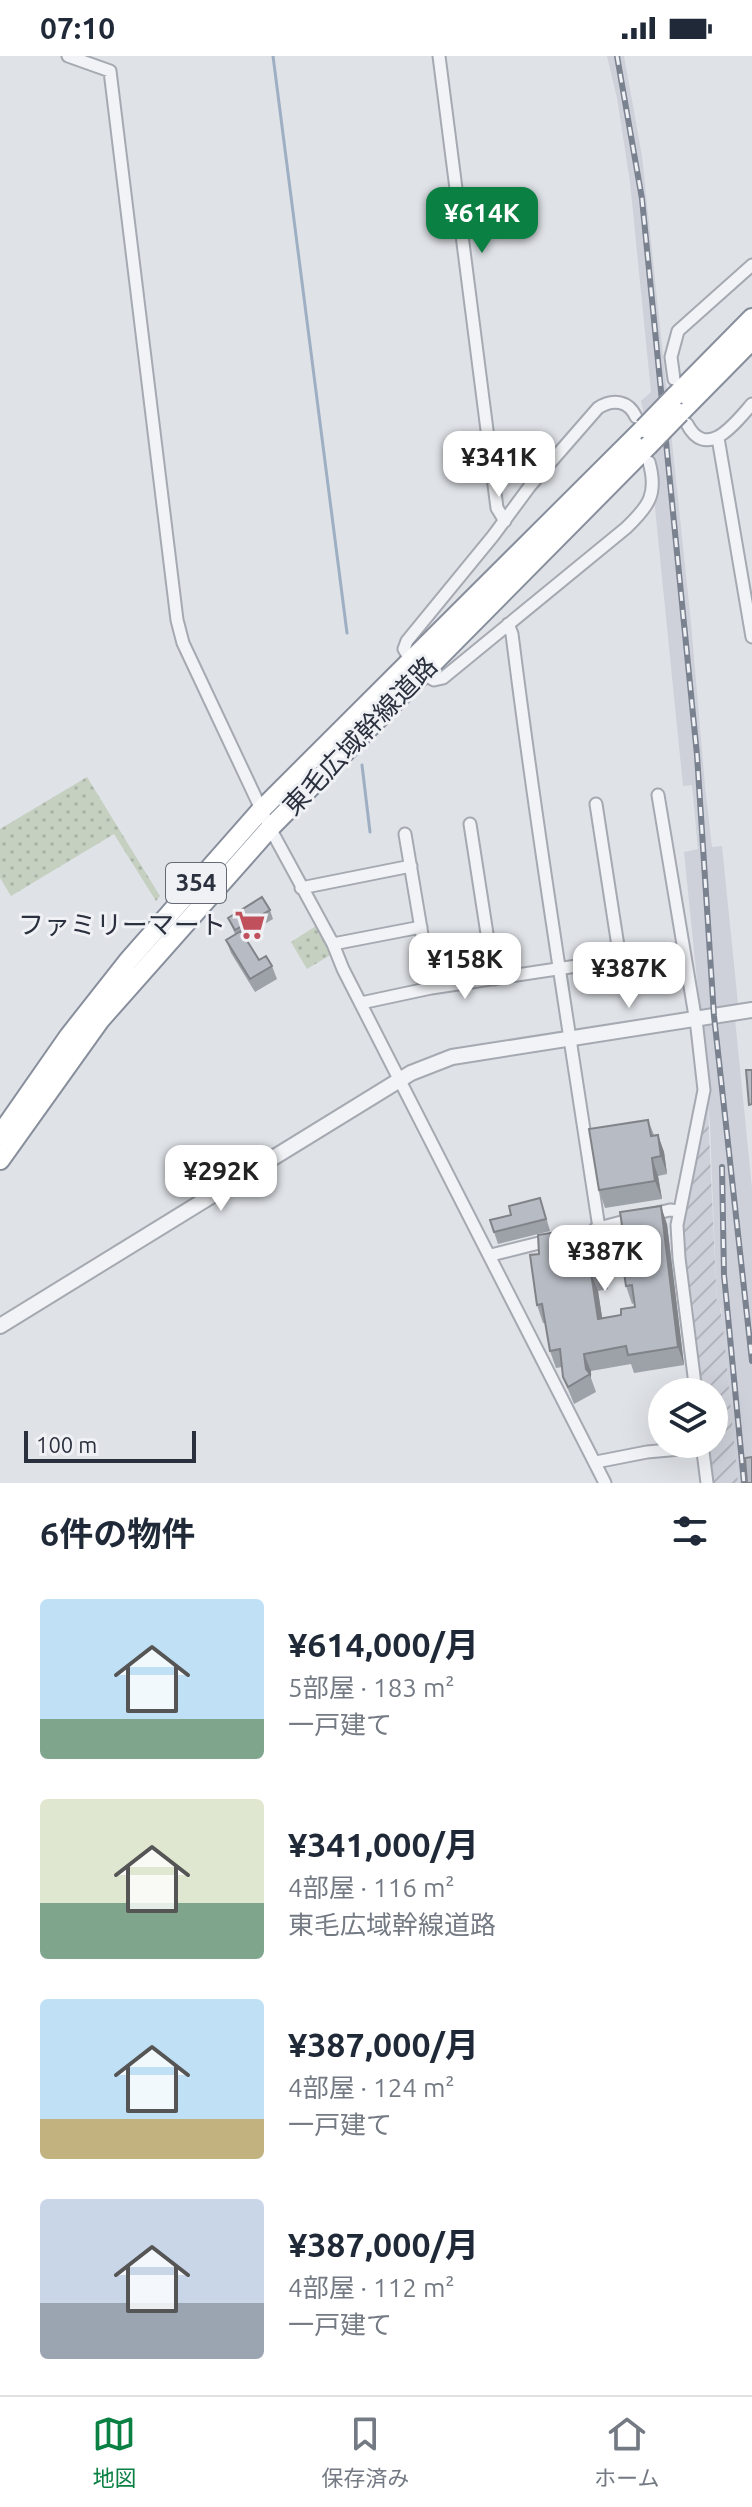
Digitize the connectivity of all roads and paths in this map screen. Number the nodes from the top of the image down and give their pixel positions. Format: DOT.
graph roads {
  1 [pos="68,56"];
  2 [pos="439,56"];
  3 [pos="752,265"];
  4 [pos="752,318"];
  5 [pos="752,340"];
  6 [pos="679,403"];
  7 [pos="752,404"];
  8 [pos="644,438"];
  9 [pos="718,438"];
  10 [pos="505,521"];
  11 [pos="508,624"];
  12 [pos="752,637"];
  13 [pos="416,667"];
  14 [pos="658,795"];
  15 [pos="596,804"];
  16 [pos="261,810"];
  17 [pos="470,824"];
  18 [pos="270,828"];
  19 [pos="405,834"];
  20 [pos="411,866"];
  21 [pos="301,888"];
  22 [pos="421,927"];
  23 [pos="333,944"];
  24 [pos="683,950"];
  25 [pos="620,959"];
  26 [pos="560,968"];
  27 [pos="494,979"];
  28 [pos="431,988"];
  29 [pos="361,1003"];
  30 [pos="752,1010"];
  31 [pos="694,1019"];
  32 [pos="570,1038"];
  33 [pos="399,1079"];
  34 [pos="0,1135"];
  35 [pos="0,1160"];
  36 [pos="680,1211"];
  37 [pos="599,1228"];
  38 [pos="583,1232"];
  39 [pos="568,1236"];
  40 [pos="491,1255"];
  41 [pos="0,1326"];
  42 [pos="694,1378"];
  43 [pos="648,1452"];
  44 [pos="704,1458"];
  45 [pos="596,1462"];
  46 [pos="605,1483"];
  47 [pos="707,1483"];
  1 -- 16 [label="street"];
  2 -- 10 [label="street"];
  3 -- 6 [label="street"];
  4 -- 6 [label="highway, 東毛広域幹線道路 / 354"];
  5 -- 6 [label="highway, 東毛広域幹線道路 / 354"];
  6 -- 8 [label="highway, 東毛広域幹線道路 / 354, bridge"];
  6 -- 9 [label="street"];
  7 -- 9 [label="street"];
  8 -- 10 [label="street"];
  8 -- 11 [label="street"];
  8 -- 13 [label="highway, 東毛広域幹線道路 / 354"];
  9 -- 12 [label="street"];
  10 -- 13 [label="street"];
  11 -- 13 [label="street"];
  11 -- 26 [label="street"];
  13 -- 16 [label="highway, 東毛広域幹線道路 / 354"];
  13 -- 18 [label="highway, 東毛広域幹線道路 / 354"];
  14 -- 24 [label="street"];
  15 -- 25 [label="street"];
  16 -- 18 [label="street"];
  16 -- 34 [label="highway, 東毛広域幹線道路 / 354"];
  17 -- 27 [label="street"];
  18 -- 21 [label="street"];
  18 -- 35 [label="highway, 東毛広域幹線道路 / 354"];
  19 -- 20 [label="street"];
  20 -- 21 [label="street"];
  20 -- 22 [label="street"];
  21 -- 23 [label="street"];
  22 -- 23 [label="street"];
  22 -- 28 [label="street"];
  23 -- 29 [label="street"];
  24 -- 25 [label="street"];
  24 -- 31 [label="street"];
  25 -- 26 [label="street"];
  26 -- 27 [label="street"];
  26 -- 32 [label="street"];
  27 -- 28 [label="street"];
  28 -- 29 [label="street"];
  29 -- 33 [label="street"];
  30 -- 31 [label="street"];
  31 -- 32 [label="street"];
  31 -- 36 [label="street"];
  32 -- 33 [label="street"];
  32 -- 37 [label="street"];
  33 -- 40 [label="street"];
  33 -- 41 [label="street"];
  36 -- 37 [label="street"];
  36 -- 42 [label="street"];
  37 -- 38 [label="street"];
  39 -- 40 [label="street"];
  40 -- 45 [label="street"];
  43 -- 45 [label="street"];
  44 -- 47 [label="street"];
  45 -- 46 [label="street"];
}
